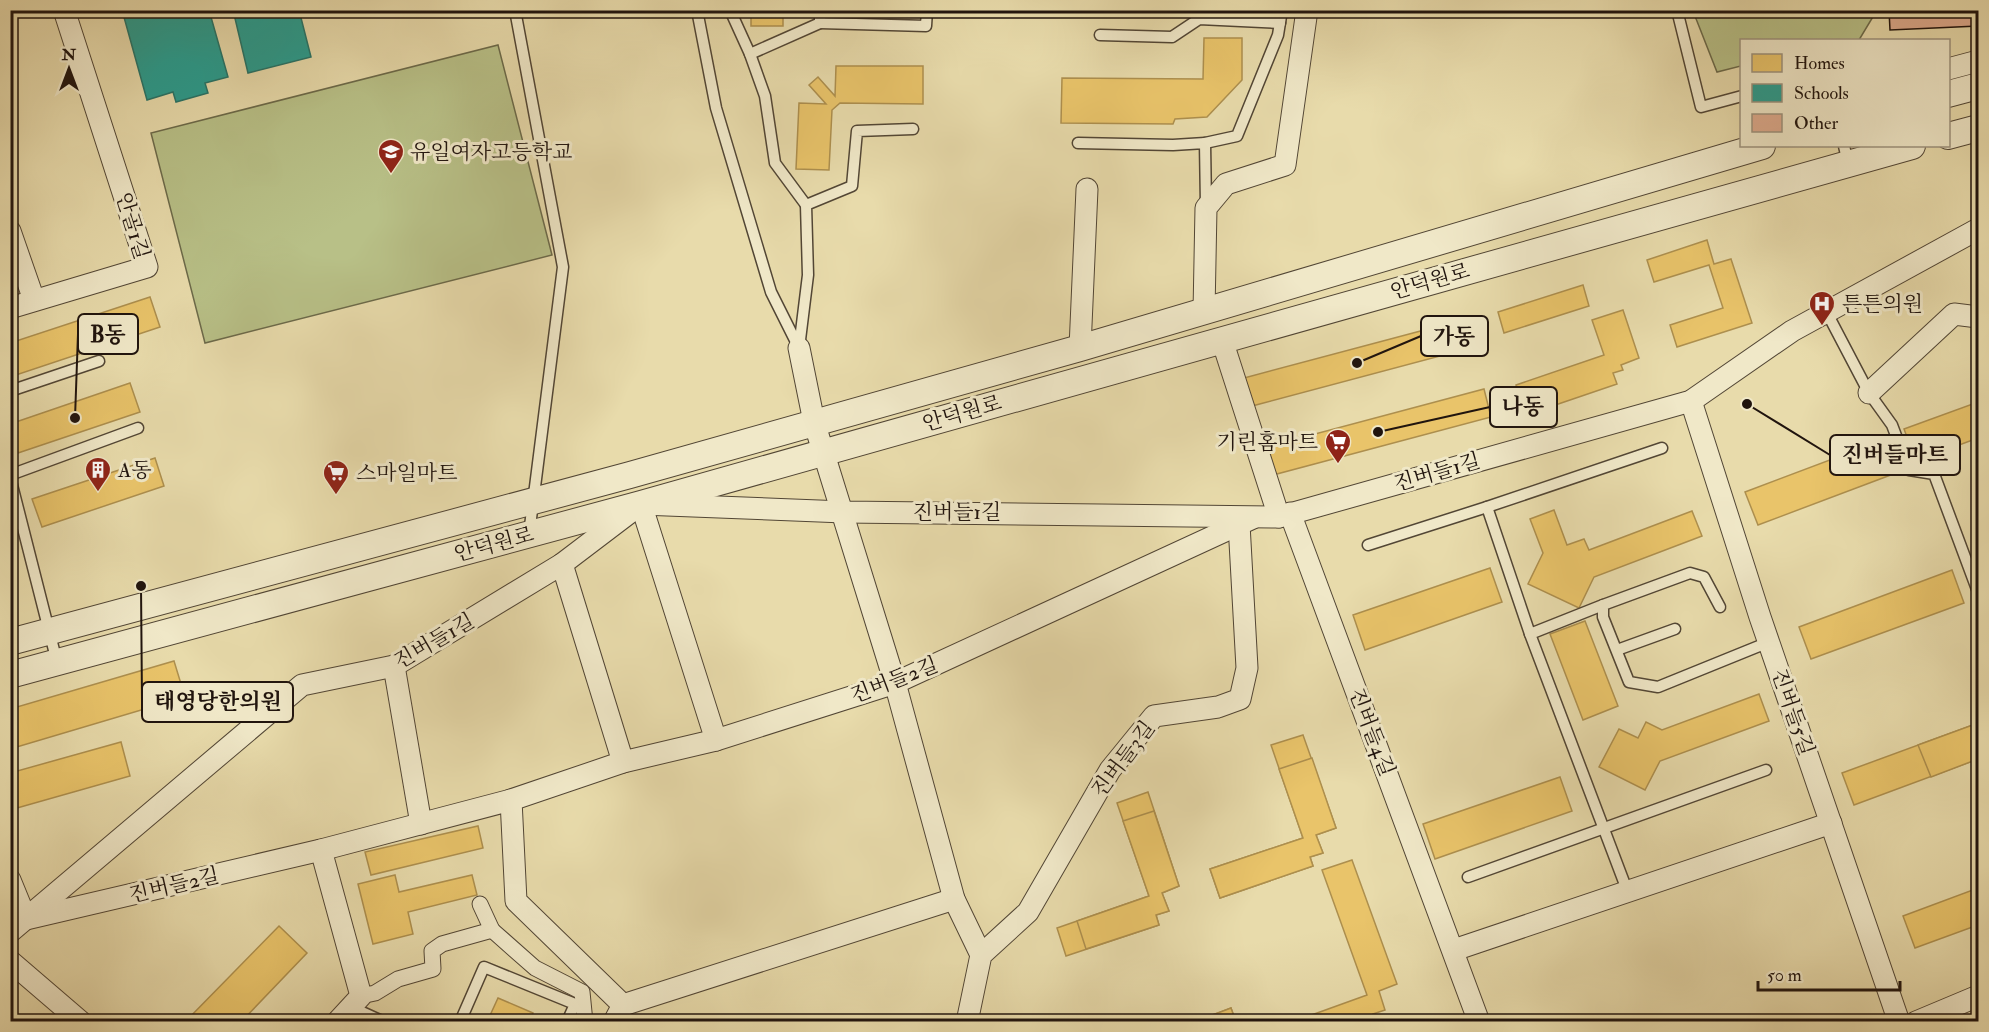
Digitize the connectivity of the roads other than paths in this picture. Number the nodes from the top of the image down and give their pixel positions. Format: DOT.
graph roads {
  1 [pos="64,10"];
  2 [pos="515,10"];
  3 [pos="697,10"];
  4 [pos="730,10"];
  5 [pos="820,10"];
  6 [pos="927,10"];
  7 [pos="1282,10"];
  8 [pos="1306,10"];
  9 [pos="1677,10"];
  10 [pos="820,23"];
  11 [pos="1280,23"];
  12 [pos="1100,35"];
  13 [pos="750,54"];
  14 [pos="1978,62"];
  15 [pos="1950,69"];
  16 [pos="1978,86"];
  17 [pos="1950,93"];
  18 [pos="1740,97"];
  19 [pos="1978,128"];
  20 [pos="913,129"];
  21 [pos="1950,135"];
  22 [pos="1205,142"];
  23 [pos="1078,143"];
  24 [pos="1759,147"];
  25 [pos="1904,147"];
  26 [pos="1846,154"];
  27 [pos="1087,189"];
  28 [pos="806,205"];
  29 [pos="1206,208"];
  30 [pos="1978,229"];
  31 [pos="10,231"];
  32 [pos="34,300"];
  33 [pos="10,308"];
  34 [pos="1826,311"];
  35 [pos="1204,312"];
  36 [pos="1978,317"];
  37 [pos="1222,340"];
  38 [pos="799,348"];
  39 [pos="1080,348"];
  40 [pos="99,361"];
  41 [pos="10,391"];
  42 [pos="1869,393"];
  43 [pos="1691,401"];
  44 [pos="814,422"];
  45 [pos="138,428"];
  46 [pos="1662,448"];
  47 [pos="825,452"];
  48 [pos="10,476"];
  49 [pos="533,501"];
  50 [pos="641,504"];
  51 [pos="1487,507"];
  52 [pos="844,512"];
  53 [pos="1277,515"];
  54 [pos="1239,525"];
  55 [pos="529,534"];
  56 [pos="1368,545"];
  57 [pos="562,564"];
  58 [pos="1978,591"];
  59 [pos="1603,605"];
  60 [pos="1720,607"];
  61 [pos="1675,629"];
  62 [pos="51,631"];
  63 [pos="1530,634"];
  64 [pos="10,642"];
  65 [pos="1769,642"];
  66 [pos="1617,650"];
  67 [pos="57,662"];
  68 [pos="394,666"];
  69 [pos="10,675"];
  70 [pos="895,683"];
  71 [pos="716,740"];
  72 [pos="623,762"];
  73 [pos="1766,770"];
  74 [pos="511,800"];
  75 [pos="1831,823"];
  76 [pos="421,824"];
  77 [pos="1604,829"];
  78 [pos="321,850"];
  79 [pos="1468,876"];
  80 [pos="10,880"];
  81 [pos="1626,890"];
  82 [pos="954,899"];
  83 [pos="480,904"];
  84 [pos="18,926"];
  85 [pos="492,930"];
  86 [pos="1454,950"];
  87 [pos="981,955"];
  88 [pos="10,961"];
  89 [pos="1978,996"];
  90 [pos="350,1008"];
  91 [pos="619,1013"];
  92 [pos="81,1022"];
  93 [pos="384,1022"];
  94 [pos="459,1022"];
  95 [pos="567,1022"];
  96 [pos="585,1022"];
  97 [pos="967,1022"];
  98 [pos="1479,1022"];
  99 [pos="1899,1022"];
  100 [pos="1916,1022"];
  1 -- 32 [label="street, 안골1길"];
  2 -- 49 [label="lane"];
  3 -- 38 [label="lane"];
  4 -- 13 [label="lane"];
  5 -- 10 [label="lane"];
  6 -- 10 [label="lane"];
  7 -- 11 [label="lane"];
  8 -- 29 [label="street"];
  9 -- 18 [label="lane"];
  10 -- 13 [label="lane"];
  11 -- 12 [label="lane"];
  11 -- 22 [label="lane"];
  13 -- 28 [label="lane"];
  14 -- 15 [label="street"];
  16 -- 17 [label="street"];
  19 -- 21 [label="street"];
  20 -- 28 [label="lane"];
  22 -- 23 [label="lane"];
  22 -- 29 [label="lane"];
  24 -- 35 [label="street, 안덕원로"];
  25 -- 26 [label="street, 안덕원로"];
  26 -- 37 [label="street, 안덕원로"];
  27 -- 39 [label="street"];
  28 -- 38 [label="lane"];
  29 -- 35 [label="street"];
  30 -- 34 [label="street, 진버들1길"];
  31 -- 32 [label="street"];
  32 -- 33 [label="street, 안골1길"];
  34 -- 42 [label="lane"];
  34 -- 43 [label="street, 진버들1길"];
  35 -- 39 [label="street, 안덕원로"];
  36 -- 42 [label="street"];
  37 -- 47 [label="street, 안덕원로"];
  37 -- 53 [label="street, 진버들4길"];
  38 -- 44 [label="street"];
  39 -- 44 [label="street, 안덕원로"];
  40 -- 41 [label="lane"];
  42 -- 58 [label="lane"];
  43 -- 53 [label="street, 진버들1길"];
  43 -- 65 [label="street, 진버들5길"];
  44 -- 47 [label="street"];
  44 -- 49 [label="street, 안덕원로"];
  45 -- 48 [label="lane"];
  46 -- 51 [label="lane"];
  47 -- 50 [label="street, 안덕원로"];
  47 -- 52 [label="street"];
  48 -- 62 [label="lane"];
  49 -- 55 [label="lane"];
  49 -- 62 [label="street, 안덕원로"];
  50 -- 52 [label="street, 진버들1길"];
  50 -- 55 [label="street, 안덕원로"];
  50 -- 57 [label="street, 진버들1길"];
  50 -- 71 [label="street"];
  51 -- 56 [label="lane"];
  51 -- 63 [label="lane"];
  52 -- 53 [label="street, 진버들1길"];
  52 -- 70 [label="street"];
  53 -- 54 [label="street, 진버들2길"];
  53 -- 86 [label="street, 진버들4길"];
  54 -- 70 [label="street, 진버들2길"];
  54 -- 87 [label="street, 진버들3길"];
  55 -- 67 [label="street, 안덕원로"];
  57 -- 68 [label="street, 진버들1길"];
  57 -- 72 [label="street"];
  59 -- 60 [label="lane"];
  59 -- 63 [label="lane"];
  59 -- 66 [label="lane"];
  61 -- 66 [label="lane"];
  62 -- 64 [label="street, 안덕원로"];
  62 -- 67 [label="lane"];
  63 -- 77 [label="lane"];
  65 -- 66 [label="lane"];
  65 -- 75 [label="street, 진버들5길"];
  67 -- 69 [label="street, 안덕원로"];
  68 -- 76 [label="street"];
  68 -- 84 [label="street, 진버들1길"];
  70 -- 71 [label="street, 진버들2길"];
  70 -- 82 [label="street"];
  71 -- 72 [label="street, 진버들2길"];
  72 -- 74 [label="street, 진버들2길"];
  73 -- 77 [label="lane"];
  74 -- 76 [label="street, 진버들2길"];
  74 -- 91 [label="street"];
  75 -- 81 [label="street"];
  75 -- 99 [label="street, 진버들5길"];
  76 -- 78 [label="street, 진버들2길"];
  77 -- 79 [label="lane"];
  77 -- 81 [label="lane"];
  78 -- 84 [label="street, 진버들2길"];
  78 -- 90 [label="street"];
  80 -- 84 [label="street"];
  81 -- 86 [label="street"];
  82 -- 87 [label="street"];
  82 -- 91 [label="street"];
  83 -- 85 [label="street"];
  85 -- 90 [label="street"];
  85 -- 96 [label="street"];
  86 -- 98 [label="street, 진버들4길"];
  87 -- 97 [label="street"];
  88 -- 92 [label="street"];
  89 -- 100 [label="street"];
  90 -- 93 [label="lane"];
  94 -- 95 [label="lane"];
}
